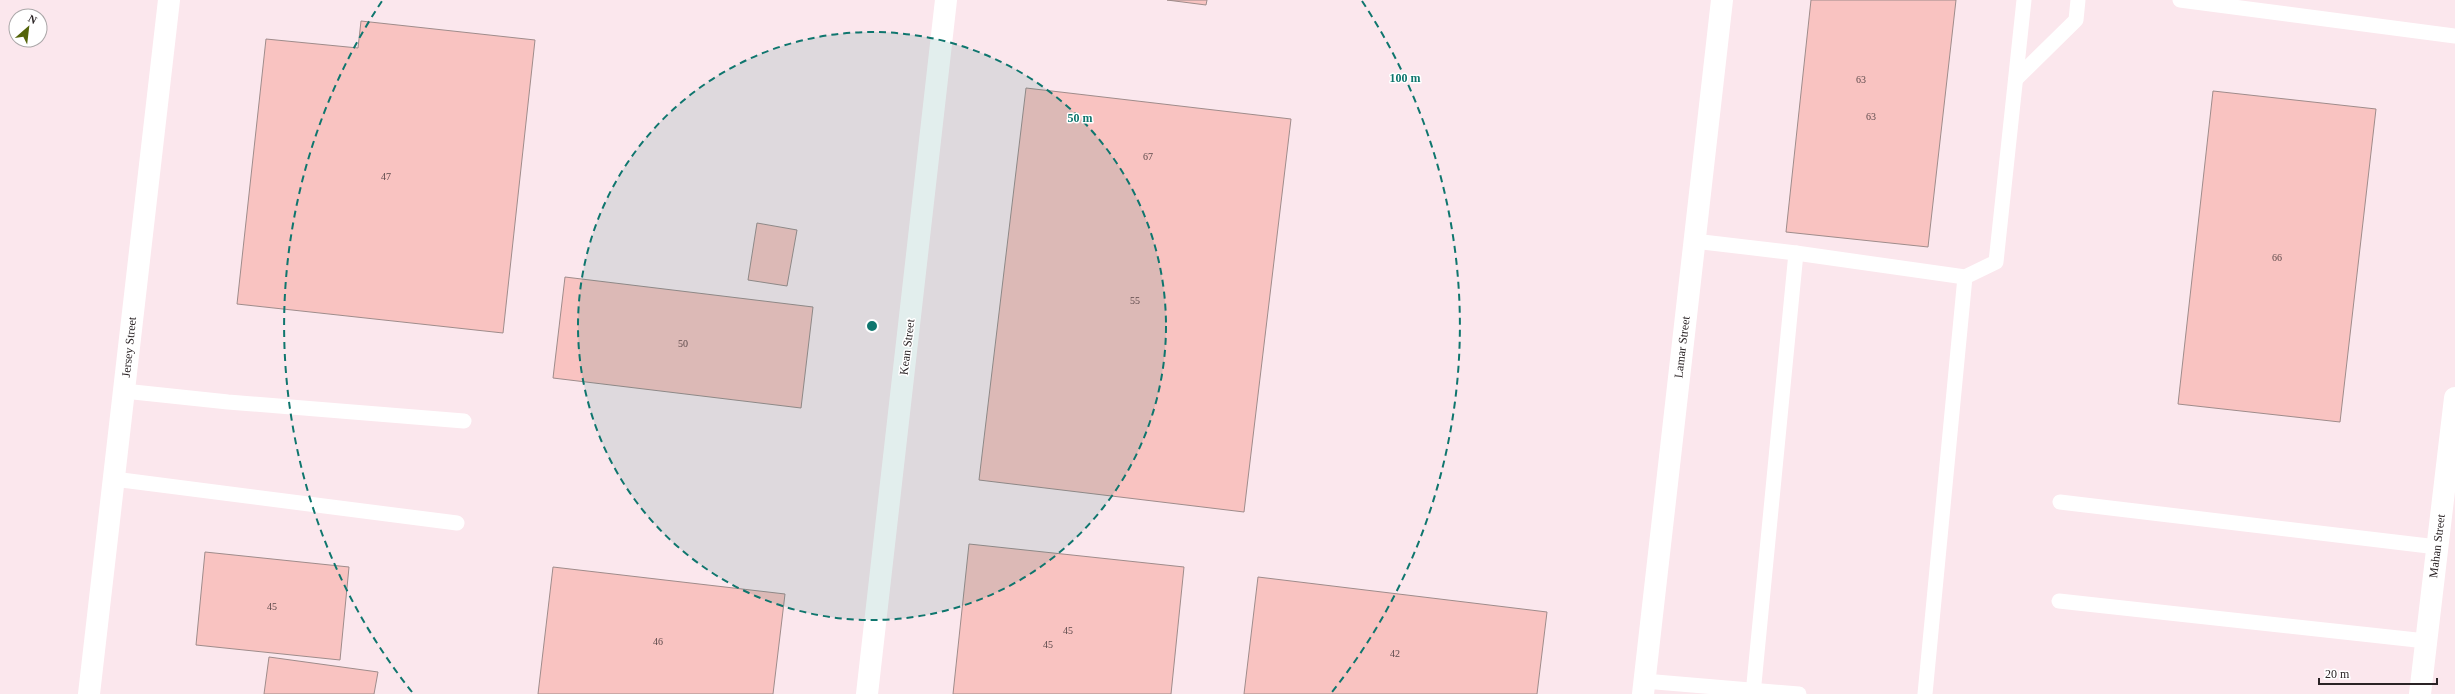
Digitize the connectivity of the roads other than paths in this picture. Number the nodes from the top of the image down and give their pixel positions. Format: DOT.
graph roads {
  1 [pos="169,0"];
  2 [pos="946,0"];
  3 [pos="1722,0"];
  4 [pos="2024,0"];
  5 [pos="2078,0"];
  6 [pos="2180,0"];
  7 [pos="2455,36"];
  8 [pos="2016,79"];
  9 [pos="1694,240"];
  10 [pos="1796,253"];
  11 [pos="1965,277"];
  12 [pos="124,391"];
  13 [pos="2455,398"];
  14 [pos="464,421"];
  15 [pos="114,479"];
  16 [pos="2060,502"];
  17 [pos="457,523"];
  18 [pos="2437,547"];
  19 [pos="2059,601"];
  20 [pos="2426,641"];
  21 [pos="1643,688"];
  22 [pos="1753,692"];
  23 [pos="89,694"];
  24 [pos="867,694"];
  25 [pos="1799,694"];
  26 [pos="1925,694"];
  27 [pos="2420,694"];
  1 -- 12 [label="street, Jersey Street"];
  2 -- 24 [label="street, Kean Street"];
  3 -- 9 [label="street, Lamar Street"];
  4 -- 8 [label="lane"];
  5 -- 8 [label="lane"];
  6 -- 7 [label="lane"];
  8 -- 11 [label="lane"];
  9 -- 10 [label="lane"];
  9 -- 21 [label="street, Lamar Street"];
  10 -- 11 [label="lane"];
  10 -- 22 [label="lane"];
  11 -- 26 [label="lane"];
  12 -- 14 [label="lane"];
  12 -- 15 [label="street, Jersey Street"];
  13 -- 18 [label="street, Mahan Street"];
  15 -- 17 [label="lane"];
  15 -- 23 [label="street, Jersey Street"];
  16 -- 18 [label="lane"];
  18 -- 20 [label="street, Mahan Street"];
  19 -- 20 [label="lane"];
  20 -- 27 [label="street, Mahan Street"];
  21 -- 22 [label="lane"];
  22 -- 25 [label="lane"];
}
